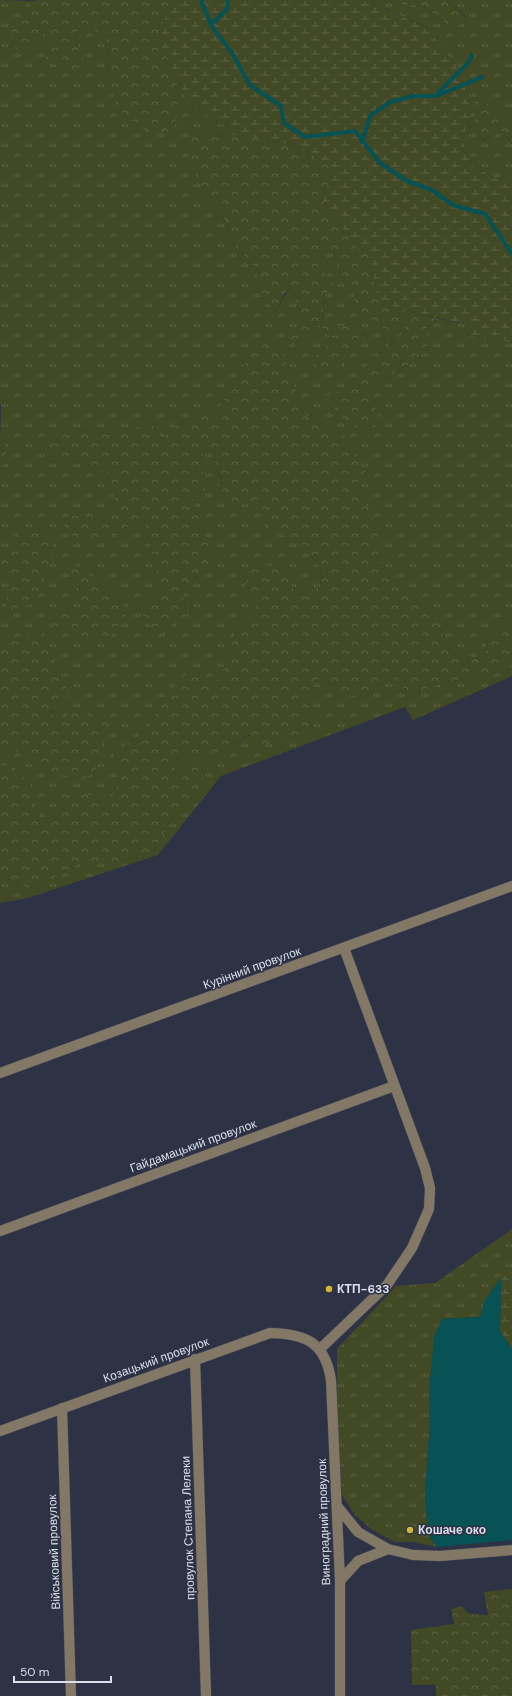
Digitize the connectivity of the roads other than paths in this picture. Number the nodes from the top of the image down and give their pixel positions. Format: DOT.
graph roads {
  1 [pos="512,886"];
  2 [pos="344,948"];
  3 [pos="0,1073"];
  4 [pos="394,1086"];
  5 [pos="0,1231"];
  6 [pos="320,1349"];
  7 [pos="195,1359"];
  8 [pos="62,1408"];
  9 [pos="0,1431"];
  10 [pos="337,1506"];
  11 [pos="388,1549"];
  12 [pos="512,1550"];
  13 [pos="340,1581"];
  14 [pos="71,1696"];
  15 [pos="206,1696"];
  16 [pos="340,1696"];
  1 -- 2 [label="street, Курінний провулок"];
  2 -- 3 [label="street, Курінний провулок"];
  2 -- 4 [label="street"];
  4 -- 5 [label="street, Гайдамацький провулок"];
  4 -- 6 [label="street"];
  6 -- 7 [label="street, Козацький провулок"];
  6 -- 10 [label="street, Виноградний провулок"];
  7 -- 8 [label="street, Козацький провулок"];
  7 -- 15 [label="street, провулок Степана Лелеки"];
  8 -- 9 [label="street, Козацький провулок"];
  8 -- 14 [label="street, Військовий провулок"];
  10 -- 11 [label="street"];
  10 -- 13 [label="street, Виноградний провулок"];
  11 -- 12 [label="street"];
  11 -- 13 [label="street"];
  13 -- 16 [label="street, Виноградний провулок"];
}
